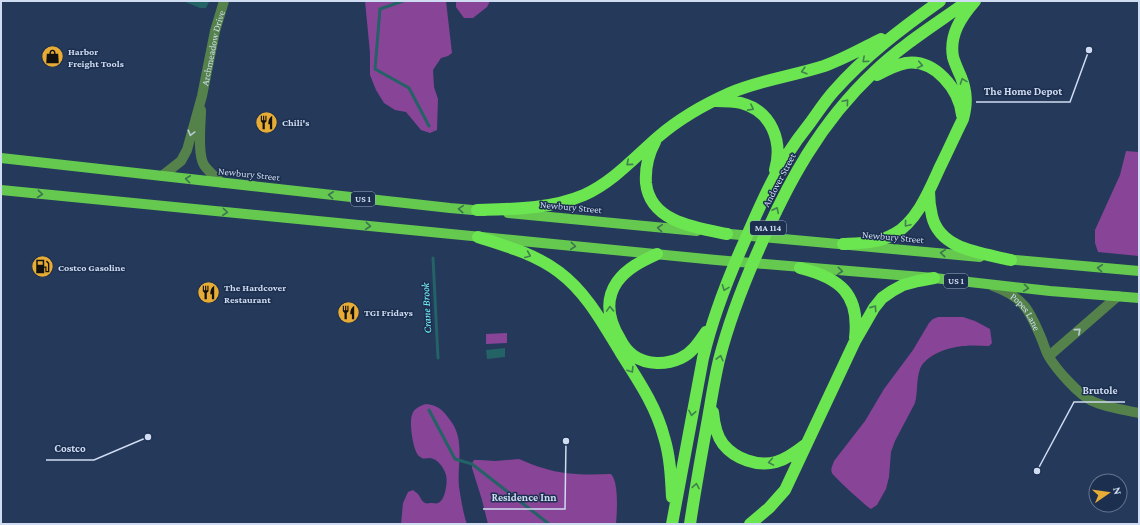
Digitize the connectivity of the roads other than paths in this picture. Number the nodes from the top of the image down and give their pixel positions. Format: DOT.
graph roads {
  1 [pos="224,1"];
  2 [pos="968,1"];
  3 [pos="975,1"];
  4 [pos="931,3"];
  5 [pos="904,28"];
  6 [pos="860,87"];
  7 [pos="202,96"];
  8 [pos="713,101"];
  9 [pos="963,119"];
  10 [pos="658,136"];
  11 [pos="1,158"];
  12 [pos="162,176"];
  13 [pos="772,181"];
  14 [pos="222,183"];
  15 [pos="1,190"];
  16 [pos="929,191"];
  17 [pos="477,210"];
  18 [pos="726,234"];
  19 [pos="478,237"];
  20 [pos="843,244"];
  21 [pos="657,254"];
  22 [pos="1011,260"];
  23 [pos="800,268"];
  24 [pos="1139,271"];
  25 [pos="934,278"];
  26 [pos="985,283"];
  27 [pos="1118,296"];
  28 [pos="1139,298"];
  29 [pos="717,309"];
  30 [pos="855,341"];
  31 [pos="1049,356"];
  32 [pos="711,401"];
  33 [pos="1139,413"];
  34 [pos="805,446"];
  35 [pos="671,524"];
  36 [pos="690,524"];
  37 [pos="750,524"];
  1 -- 7 [label="street, Archmeadow Drive"];
  2 -- 6 [label="highway, Andover Street / MA 114"];
  9 -- 3 [label="highway, one-way"];
  4 -- 5 [label="highway, Andover Street / MA 114"];
  5 -- 8 [label="highway, one-way"];
  5 -- 13 [label="highway, Andover Street / MA 114, one-way"];
  6 -- 9 [label="highway, one-way"];
  32 -- 6 [label="highway, Andover Street / MA 114, one-way"];
  7 -- 12 [label="street, Archmeadow Drive, one-way"];
  7 -- 14 [label="street, Archmeadow Drive"];
  8 -- 10 [label="highway"];
  8 -- 13 [label="highway, one-way"];
  9 -- 16 [label="highway"];
  10 -- 17 [label="highway, one-way"];
  10 -- 18 [label="highway"];
  11 -- 12 [label="main road, Newbury Street / US 1"];
  14 -- 12 [label="main road, Newbury Street / US 1, one-way"];
  13 -- 29 [label="highway, Andover Street / MA 114, one-way"];
  17 -- 14 [label="main road, Newbury Street / US 1, one-way"];
  15 -- 19 [label="main road, US 1, one-way"];
  16 -- 20 [label="highway, one-way"];
  16 -- 22 [label="highway"];
  18 -- 17 [label="main road, Newbury Street / US 1, one-way"];
  18 -- 20 [label="main road, Newbury Street / US 1"];
  19 -- 21 [label="main road, US 1, one-way"];
  19 -- 35 [label="highway, one-way"];
  22 -- 20 [label="main road, Newbury Street / US 1, one-way"];
  21 -- 23 [label="main road, US 1"];
  29 -- 21 [label="highway, one-way"];
  24 -- 22 [label="main road, Newbury Street / US 1, one-way"];
  23 -- 25 [label="main road, US 1, one-way"];
  23 -- 30 [label="highway"];
  25 -- 26 [label="main road, US 1"];
  30 -- 25 [label="highway, one-way"];
  26 -- 27 [label="main road, US 1, one-way"];
  26 -- 31 [label="street, Popes Lane"];
  27 -- 28 [label="main road, US 1"];
  31 -- 27 [label="street, one-way"];
  29 -- 35 [label="highway, Andover Street / MA 114, one-way"];
  30 -- 34 [label="highway"];
  31 -- 33 [label="street, Popes Lane"];
  34 -- 32 [label="highway, one-way"];
  36 -- 32 [label="highway, Andover Street / MA 114, one-way"];
  34 -- 37 [label="highway"];
}
